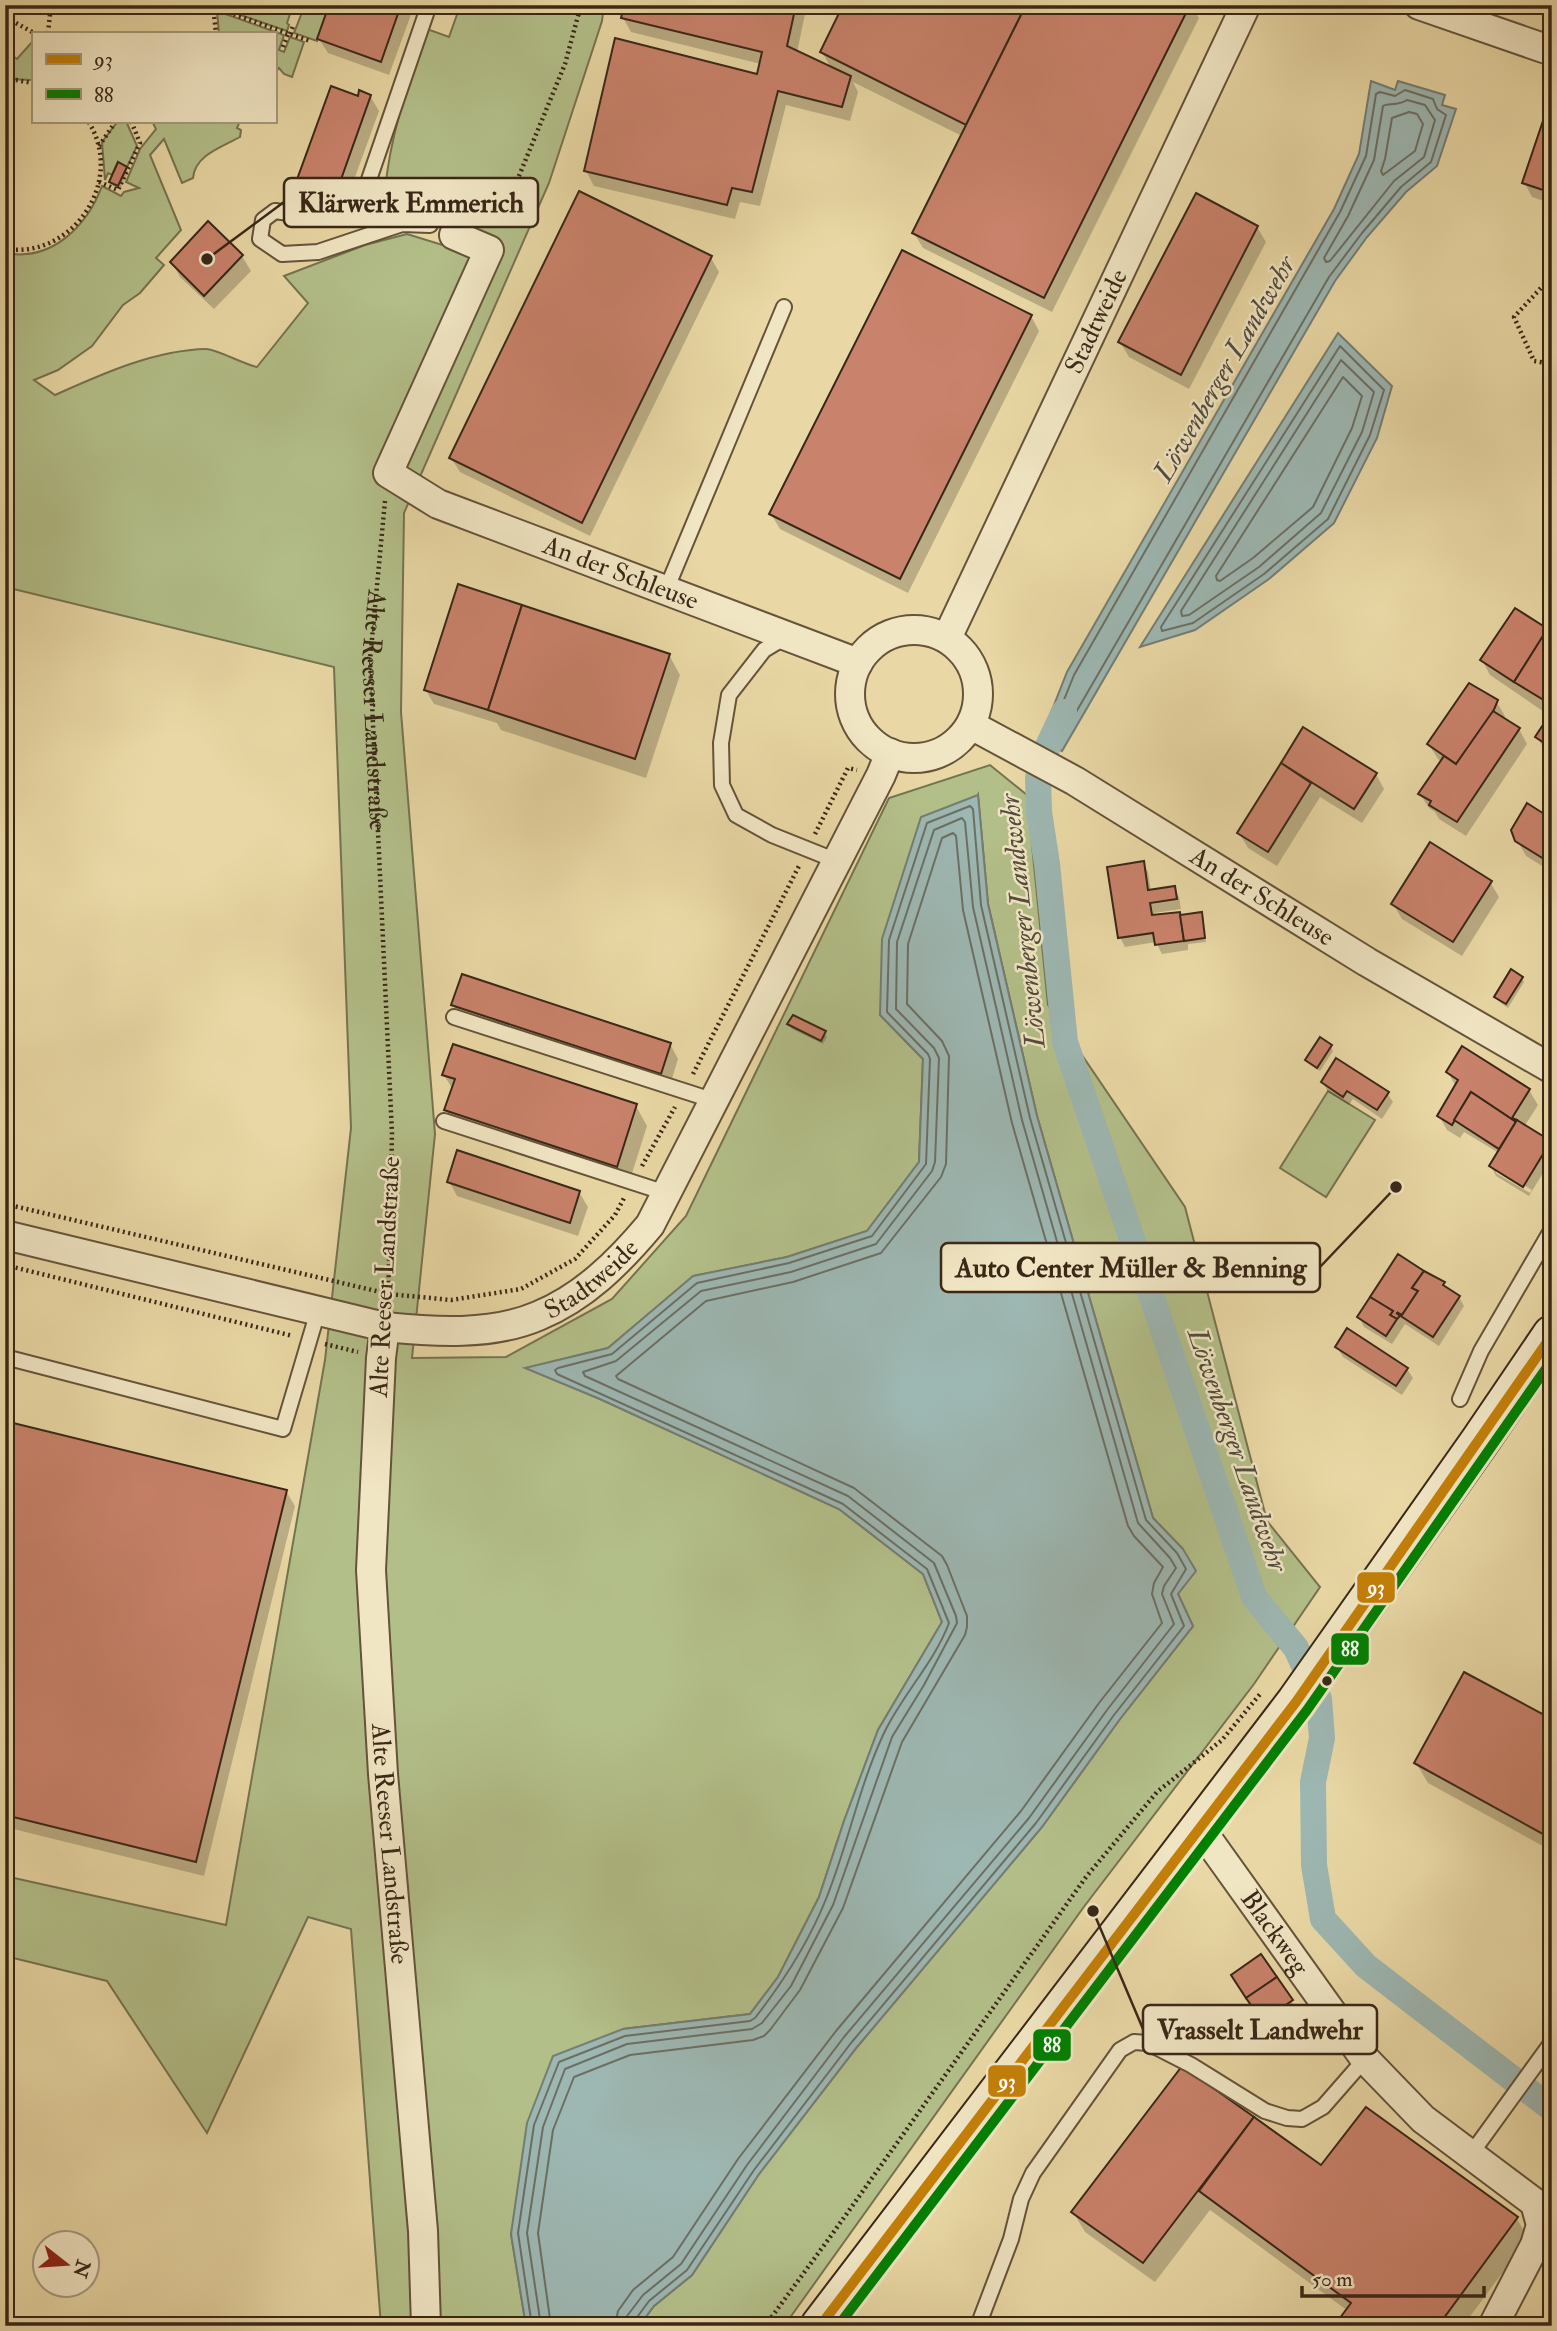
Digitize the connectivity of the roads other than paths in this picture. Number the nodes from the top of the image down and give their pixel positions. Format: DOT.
graph roads {
  1 [pos="429,5"];
  2 [pos="1246,5"];
  3 [pos="1419,5"];
  4 [pos="1552,51"];
  5 [pos="363,197"];
  6 [pos="442,230"];
  7 [pos="785,307"];
  8 [pos="666,590"];
  9 [pos="787,636"];
  10 [pos="947,638"];
  11 [pos="858,663"];
  12 [pos="971,725"];
  13 [pos="890,753"];
  14 [pos="837,862"];
  15 [pos="454,1017"];
  16 [pos="1552,1069"];
  17 [pos="715,1101"];
  18 [pos="444,1121"];
  19 [pos="666,1193"];
  20 [pos="1552,1229"];
  21 [pos="5,1235"];
  22 [pos="318,1311"];
  23 [pos="384,1327"];
  24 [pos="1552,1335"];
  25 [pos="5,1357"];
  26 [pos="1460,1399"];
  27 [pos="1199,1827"];
  28 [pos="1552,2042"];
  29 [pos="1365,2059"];
  30 [pos="1471,2154"];
  31 [pos="426,2326"];
  32 [pos="820,2326"];
  33 [pos="978,2326"];
  34 [pos="1493,2326"];
  1 -- 5 [label="lane"];
  2 -- 10 [label="street, Stadtweide"];
  3 -- 4 [label="street"];
  5 -- 6 [label="lane"];
  5 -- 6 [label="lane"];
  6 -- 8 [label="street, An der Schleuse"];
  7 -- 8 [label="lane"];
  8 -- 9 [label="street, An der Schleuse"];
  9 -- 11 [label="street, An der Schleuse"];
  9 -- 14 [label="lane"];
  10 -- 11 [label="street"];
  10 -- 12 [label="street"];
  11 -- 13 [label="street"];
  12 -- 13 [label="street"];
  12 -- 16 [label="street, An der Schleuse"];
  13 -- 14 [label="street, Stadtweide"];
  14 -- 17 [label="street, Stadtweide"];
  15 -- 17 [label="lane"];
  17 -- 19 [label="street, Stadtweide"];
  18 -- 19 [label="lane"];
  19 -- 23 [label="street, Stadtweide"];
  20 -- 26 [label="lane"];
  21 -- 22 [label="street, Stadtweide"];
  22 -- 23 [label="street, Stadtweide"];
  22 -- 25 [label="lane"];
  23 -- 31 [label="street, Alte Reeser Landstraße"];
  24 -- 27 [label="main road"];
  27 -- 29 [label="street, Blackweg"];
  27 -- 32 [label="main road"];
  28 -- 30 [label="lane"];
  29 -- 30 [label="street, Blackweg"];
  29 -- 33 [label="lane"];
  30 -- 34 [label="street, Blackweg"];
}
